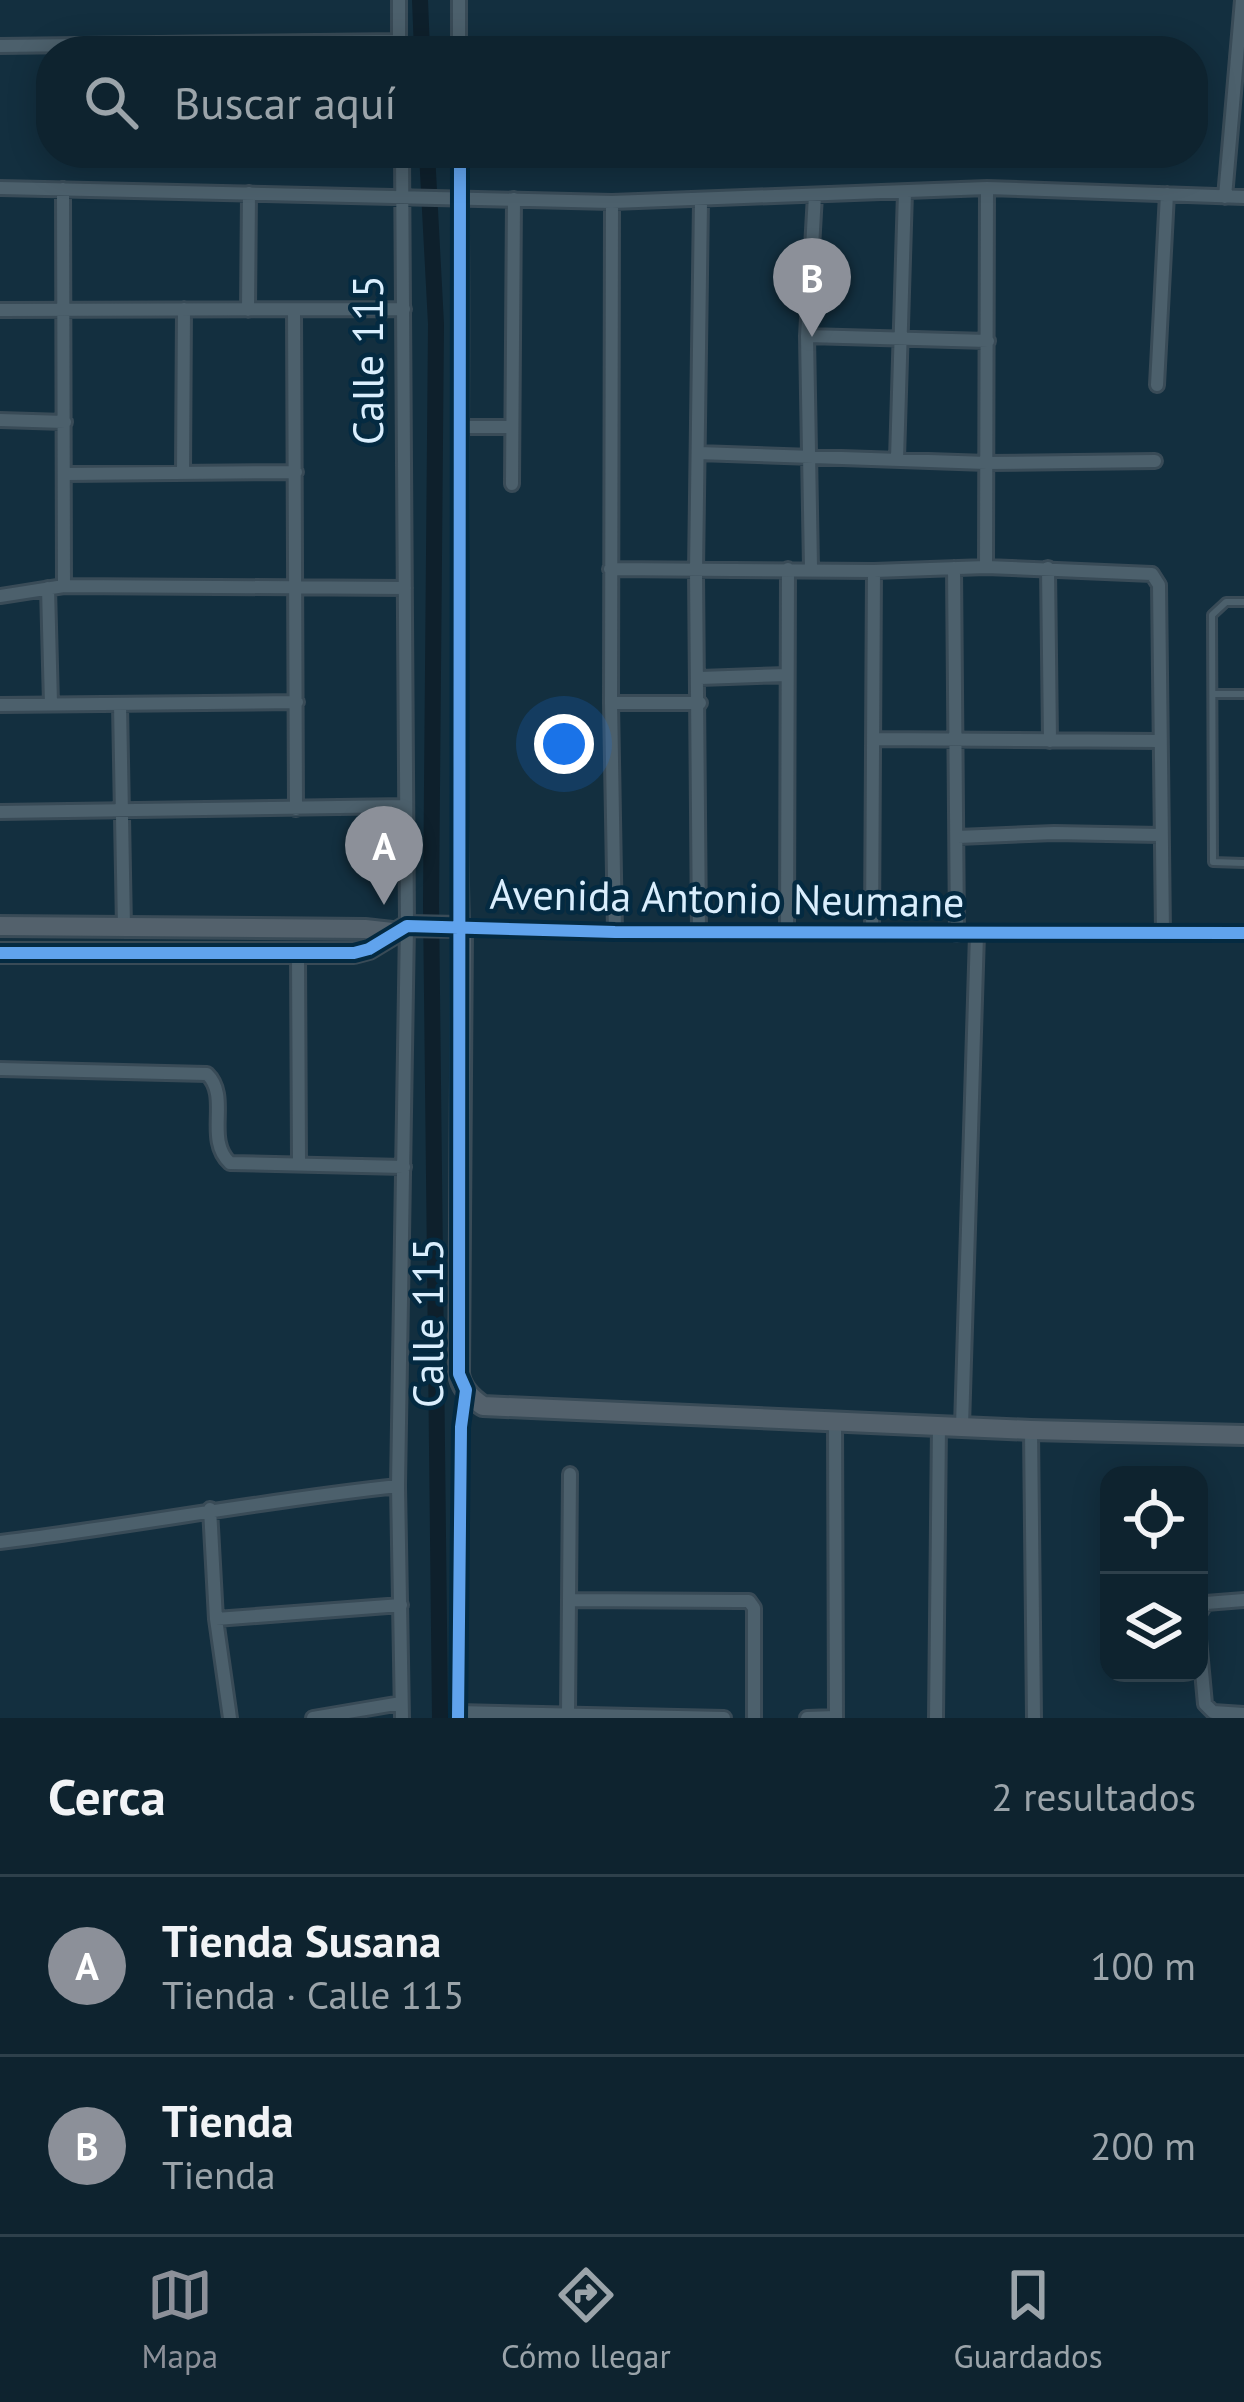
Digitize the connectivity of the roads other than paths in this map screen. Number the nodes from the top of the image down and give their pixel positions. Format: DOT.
graph roads {
  1 [pos="399,0"];
  2 [pos="459,0"];
  3 [pos="1242,0"];
  4 [pos="399,36"];
  5 [pos="459,36"];
  6 [pos="0,46"];
  7 [pos="36,46"];
  8 [pos="405,168"];
  9 [pos="459,168"];
  10 [pos="0,188"];
  11 [pos="987,188"];
  12 [pos="63,189"];
  13 [pos="905,192"];
  14 [pos="249,193"];
  15 [pos="1167,194"];
  16 [pos="815,195"];
  17 [pos="1226,197"];
  18 [pos="1244,197"];
  19 [pos="411,198"];
  20 [pos="456,198"];
  21 [pos="514,199"];
  22 [pos="700,201"];
  23 [pos="612,202"];
  24 [pos="184,309"];
  25 [pos="404,309"];
  26 [pos="0,310"];
  27 [pos="66,310"];
  28 [pos="248,310"];
  29 [pos="294,311"];
  30 [pos="807,337"];
  31 [pos="901,338"];
  32 [pos="988,341"];
  33 [pos="1157,385"];
  34 [pos="0,420"];
  35 [pos="65,422"];
  36 [pos="461,427"];
  37 [pos="511,428"];
  38 [pos="698,453"];
  39 [pos="807,455"];
  40 [pos="897,459"];
  41 [pos="1155,461"];
  42 [pos="987,463"];
  43 [pos="296,472"];
  44 [pos="184,473"];
  45 [pos="66,474"];
  46 [pos="512,484"];
  47 [pos="986,567"];
  48 [pos="610,568"];
  49 [pos="811,568"];
  50 [pos="954,568"];
  51 [pos="1048,568"];
  52 [pos="788,569"];
  53 [pos="696,571"];
  54 [pos="874,571"];
  55 [pos="64,586"];
  56 [pos="297,587"];
  57 [pos="48,589"];
  58 [pos="405,589"];
  59 [pos="0,596"];
  60 [pos="1244,602"];
  61 [pos="787,675"];
  62 [pos="700,678"];
  63 [pos="1214,694"];
  64 [pos="1244,694"];
  65 [pos="296,702"];
  66 [pos="610,703"];
  67 [pos="700,703"];
  68 [pos="51,704"];
  69 [pos="120,704"];
  70 [pos="0,705"];
  71 [pos="874,740"];
  72 [pos="1050,741"];
  73 [pos="1159,741"];
  74 [pos="958,742"];
  75 [pos="406,806"];
  76 [pos="296,809"];
  77 [pos="122,811"];
  78 [pos="0,812"];
  79 [pos="1160,836"];
  80 [pos="958,837"];
  81 [pos="1244,863"];
  82 [pos="0,926"];
  83 [pos="458,927"];
  84 [pos="124,928"];
  85 [pos="404,928"];
  86 [pos="614,932"];
  87 [pos="699,933"];
  88 [pos="787,933"];
  89 [pos="872,933"];
  90 [pos="1163,933"];
  91 [pos="1244,933"];
  92 [pos="957,934"];
  93 [pos="976,934"];
  94 [pos="0,953"];
  95 [pos="298,953"];
  96 [pos="0,1069"];
  97 [pos="299,1162"];
  98 [pos="404,1167"];
  99 [pos="466,1390"];
  100 [pos="835,1419"];
  101 [pos="939,1426"];
  102 [pos="962,1426"];
  103 [pos="1031,1430"];
  104 [pos="1244,1435"];
  105 [pos="570,1474"];
  106 [pos="398,1486"];
  107 [pos="210,1509"];
  108 [pos="0,1542"];
  109 [pos="569,1600"];
  110 [pos="1244,1600"];
  111 [pos="1208,1603"];
  112 [pos="401,1606"];
  113 [pos="216,1619"];
  114 [pos="1204,1682"];
  115 [pos="402,1711"];
  116 [pos="1244,1714"];
  117 [pos="458,1715"];
  118 [pos="568,1715"];
  119 [pos="230,1718"];
  120 [pos="314,1718"];
  121 [pos="724,1718"];
  122 [pos="754,1718"];
  123 [pos="807,1718"];
  124 [pos="836,1718"];
  125 [pos="937,1718"];
  126 [pos="1034,1718"];
  1 -- 4 [label="street"];
  2 -- 5 [label="street"];
  3 -- 17 [label="street"];
  6 -- 7 [label="street"];
  8 -- 19 [label="street, Calle 115"];
  9 -- 20 [label="street"];
  10 -- 12 [label="street"];
  11 -- 13 [label="street"];
  11 -- 15 [label="street"];
  11 -- 32 [label="street"];
  12 -- 14 [label="street"];
  12 -- 27 [label="street"];
  13 -- 16 [label="street"];
  13 -- 31 [label="street"];
  14 -- 19 [label="street"];
  14 -- 28 [label="street"];
  15 -- 17 [label="street"];
  15 -- 33 [label="street"];
  16 -- 22 [label="street"];
  16 -- 30 [label="street"];
  17 -- 18 [label="street"];
  19 -- 20 [label="street"];
  19 -- 25 [label="street, Calle 115"];
  20 -- 21 [label="street"];
  20 -- 36 [label="street"];
  21 -- 23 [label="street"];
  21 -- 37 [label="street"];
  22 -- 23 [label="street"];
  22 -- 38 [label="street"];
  23 -- 48 [label="street"];
  24 -- 27 [label="street"];
  24 -- 28 [label="street"];
  24 -- 44 [label="street"];
  25 -- 29 [label="street"];
  25 -- 58 [label="street, Calle 115"];
  26 -- 27 [label="street"];
  27 -- 35 [label="street"];
  28 -- 29 [label="street"];
  29 -- 43 [label="street"];
  30 -- 31 [label="street"];
  30 -- 39 [label="street"];
  31 -- 32 [label="street"];
  31 -- 40 [label="street"];
  32 -- 42 [label="street"];
  34 -- 35 [label="street"];
  35 -- 45 [label="street"];
  36 -- 37 [label="street"];
  36 -- 83 [label="street"];
  37 -- 46 [label="street"];
  38 -- 39 [label="street"];
  38 -- 53 [label="street"];
  39 -- 40 [label="street"];
  39 -- 49 [label="street"];
  40 -- 42 [label="street"];
  41 -- 42 [label="street"];
  42 -- 47 [label="street"];
  43 -- 44 [label="street"];
  43 -- 56 [label="street"];
  44 -- 45 [label="street"];
  45 -- 55 [label="street"];
  47 -- 50 [label="street"];
  47 -- 51 [label="street"];
  48 -- 53 [label="street"];
  48 -- 66 [label="street"];
  49 -- 52 [label="street"];
  49 -- 54 [label="street"];
  50 -- 54 [label="street"];
  50 -- 74 [label="street"];
  51 -- 72 [label="street"];
  51 -- 73 [label="street"];
  52 -- 53 [label="street"];
  52 -- 61 [label="street"];
  53 -- 62 [label="street"];
  54 -- 71 [label="street"];
  55 -- 56 [label="street"];
  55 -- 57 [label="street"];
  56 -- 58 [label="street"];
  56 -- 65 [label="street"];
  57 -- 59 [label="street"];
  57 -- 68 [label="street"];
  58 -- 75 [label="street, Calle 115"];
  60 -- 63 [label="lane"];
  61 -- 62 [label="street"];
  61 -- 88 [label="street"];
  62 -- 67 [label="street"];
  63 -- 64 [label="lane"];
  63 -- 81 [label="lane"];
  65 -- 69 [label="street"];
  65 -- 76 [label="street"];
  66 -- 67 [label="street"];
  66 -- 86 [label="street"];
  67 -- 87 [label="street"];
  68 -- 69 [label="street"];
  68 -- 70 [label="street"];
  69 -- 77 [label="street"];
  71 -- 74 [label="street"];
  71 -- 89 [label="street"];
  72 -- 73 [label="street"];
  72 -- 74 [label="street"];
  73 -- 79 [label="street"];
  74 -- 80 [label="street"];
  75 -- 76 [label="street"];
  75 -- 85 [label="street, Calle 115"];
  76 -- 77 [label="street"];
  77 -- 78 [label="street"];
  77 -- 84 [label="street"];
  79 -- 80 [label="street"];
  79 -- 90 [label="street"];
  80 -- 92 [label="street"];
  82 -- 84 [label="street, Avenida Antonio Neumane"];
  83 -- 85 [label="street, Avenida Antonio Neumane"];
  83 -- 86 [label="street, Avenida Antonio Neumane"];
  83 -- 99 [label="street, Calle 115"];
  84 -- 85 [label="street, Avenida Antonio Neumane"];
  85 -- 95 [label="street, Avenida Antonio Neumane"];
  85 -- 98 [label="street, Calle 115"];
  86 -- 87 [label="street, Avenida Antonio Neumane"];
  87 -- 88 [label="street, Avenida Antonio Neumane"];
  88 -- 89 [label="street, Avenida Antonio Neumane"];
  89 -- 92 [label="street, Avenida Antonio Neumane"];
  90 -- 91 [label="street, Avenida Antonio Neumane"];
  90 -- 93 [label="street, Avenida Antonio Neumane"];
  92 -- 93 [label="street, Avenida Antonio Neumane"];
  93 -- 102 [label="street"];
  94 -- 95 [label="street, Avenida Antonio Neumane"];
  95 -- 97 [label="street"];
  96 -- 97 [label="street"];
  97 -- 98 [label="street"];
  98 -- 106 [label="street, Calle 115"];
  99 -- 100 [label="street"];
  99 -- 117 [label="street, Calle 115"];
  100 -- 101 [label="street"];
  100 -- 124 [label="street"];
  101 -- 102 [label="street"];
  101 -- 125 [label="street"];
  102 -- 103 [label="street"];
  103 -- 104 [label="street"];
  103 -- 126 [label="street"];
  105 -- 109 [label="street"];
  106 -- 107 [label="street"];
  106 -- 112 [label="street, Calle 115"];
  107 -- 108 [label="street"];
  107 -- 113 [label="street"];
  109 -- 118 [label="street"];
  109 -- 122 [label="street"];
  110 -- 111 [label="street"];
  112 -- 113 [label="street"];
  112 -- 115 [label="street, Calle 115"];
  113 -- 119 [label="street"];
  114 -- 116 [label="street"];
  115 -- 120 [label="street"];
  117 -- 118 [label="street"];
  118 -- 121 [label="street"];
  123 -- 124 [label="street"];
}
